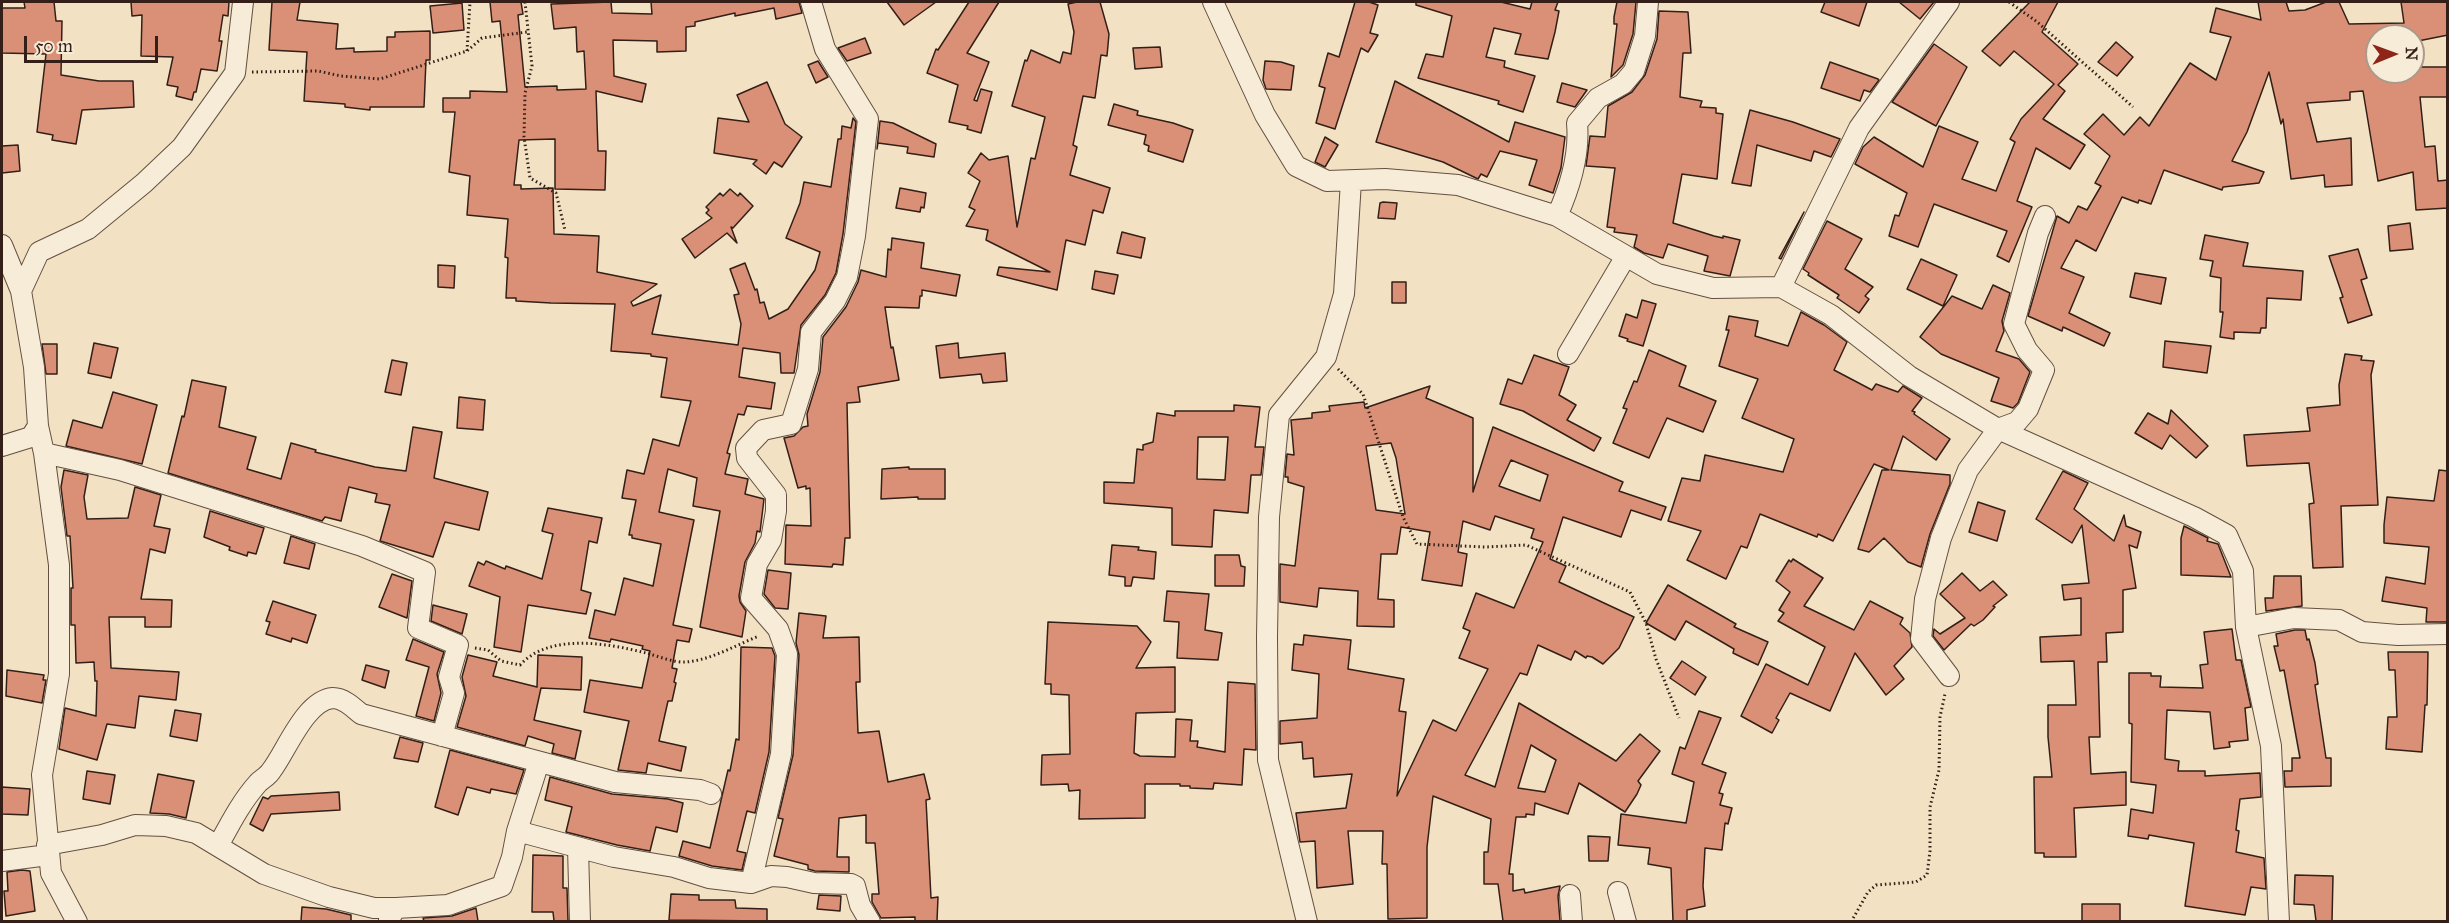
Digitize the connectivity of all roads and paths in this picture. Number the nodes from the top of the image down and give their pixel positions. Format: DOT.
graph roads {
  1 [pos="243,2"];
  2 [pos="470,2"];
  3 [pos="525,2"];
  4 [pos="811,2"];
  5 [pos="1213,2"];
  6 [pos="1648,2"];
  7 [pos="1948,2"];
  8 [pos="2009,2"];
  9 [pos="527,32"];
  10 [pos="467,51"];
  11 [pos="235,73"];
  12 [pos="2133,107"];
  13 [pos="1351,181"];
  14 [pos="1557,216"];
  15 [pos="2045,216"];
  16 [pos="565,230"];
  17 [pos="2,244"];
  18 [pos="1626,256"];
  19 [pos="1781,287"];
  20 [pos="21,291"];
  21 [pos="1568,354"];
  22 [pos="1326,357"];
  23 [pos="38,426"];
  24 [pos="1998,429"];
  25 [pos="2,446"];
  26 [pos="44,453"];
  27 [pos="2246,627"];
  28 [pos="778,629"];
  29 [pos="2448,634"];
  30 [pos="458,645"];
  31 [pos="1949,676"];
  32 [pos="1679,717"];
  33 [pos="442,736"];
  34 [pos="539,762"];
  35 [pos="711,794"];
  36 [pos="517,831"];
  37 [pos="218,846"];
  38 [pos="578,848"];
  39 [pos="48,850"];
  40 [pos="2,861"];
  41 [pos="751,883"];
  42 [pos="1618,891"];
  43 [pos="1570,895"];
  44 [pos="392,914"];
  45 [pos="77,921"];
  46 [pos="580,921"];
  47 [pos="870,921"];
  48 [pos="1306,921"];
  49 [pos="1572,921"];
  50 [pos="1626,921"];
  51 [pos="1851,921"];
  52 [pos="2279,921"];
  1 -- 11 [label="street"];
  2 -- 10 [label="path"];
  3 -- 9 [label="path"];
  4 -- 28 [label="street"];
  5 -- 13 [label="street"];
  6 -- 14 [label="street"];
  7 -- 19 [label="street"];
  8 -- 12 [label="path"];
  9 -- 10 [label="path"];
  9 -- 16 [label="path"];
  10 -- 11 [label="path"];
  11 -- 20 [label="street"];
  13 -- 14 [label="street"];
  13 -- 22 [label="street"];
  14 -- 18 [label="street"];
  15 -- 24 [label="street"];
  17 -- 20 [label="street"];
  18 -- 19 [label="street"];
  18 -- 21 [label="street"];
  19 -- 24 [label="street"];
  20 -- 23 [label="street"];
  22 -- 32 [label="path"];
  22 -- 48 [label="street"];
  23 -- 25 [label="street"];
  23 -- 26 [label="street"];
  24 -- 27 [label="street"];
  24 -- 31 [label="street"];
  26 -- 30 [label="street"];
  26 -- 39 [label="street"];
  27 -- 29 [label="street"];
  27 -- 52 [label="street"];
  28 -- 30 [label="path"];
  28 -- 41 [label="street"];
  30 -- 33 [label="street"];
  31 -- 51 [label="path"];
  33 -- 34 [label="street"];
  33 -- 37 [label="street"];
  34 -- 35 [label="street"];
  34 -- 36 [label="street"];
  36 -- 38 [label="street"];
  36 -- 44 [label="street"];
  37 -- 39 [label="street"];
  37 -- 44 [label="street"];
  38 -- 41 [label="street"];
  38 -- 46 [label="street"];
  39 -- 40 [label="street"];
  39 -- 45 [label="street"];
  41 -- 47 [label="street"];
  42 -- 50 [label="street"];
  43 -- 49 [label="street"];
}
